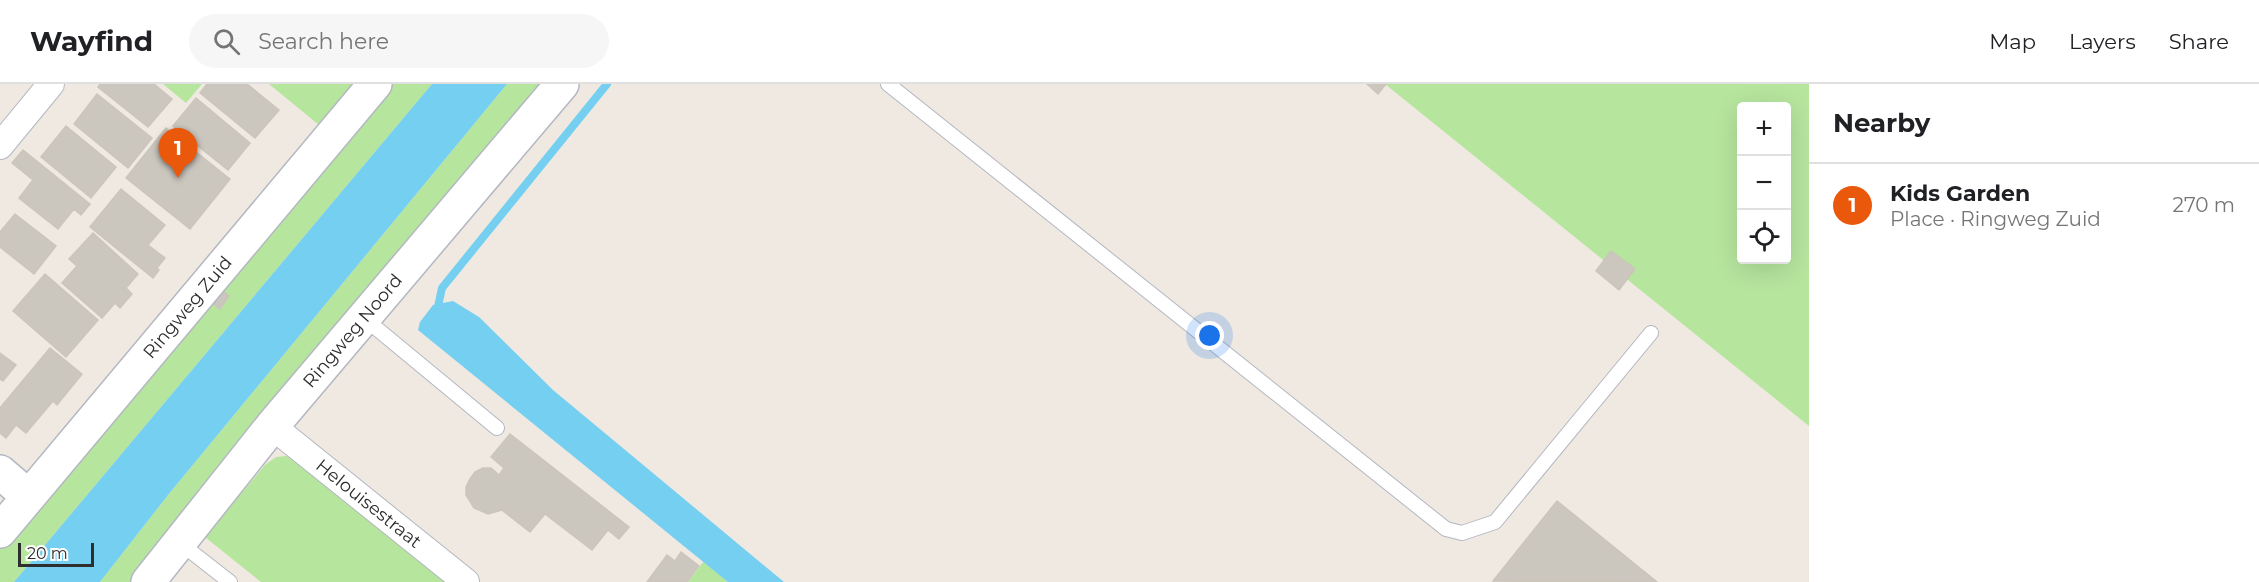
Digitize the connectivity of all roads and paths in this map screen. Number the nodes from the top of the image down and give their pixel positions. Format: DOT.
graph roads {
  1 [pos="51,84"];
  2 [pos="375,84"];
  3 [pos="562,84"];
  4 [pos="888,84"];
  5 [pos="0,146"];
  6 [pos="364,318"];
  7 [pos="1651,333"];
  8 [pos="272,426"];
  9 [pos="497,428"];
  10 [pos="0,472"];
  11 [pos="28,496"];
  12 [pos="0,531"];
  13 [pos="180,543"];
  14 [pos="148,582"];
  15 [pos="230,582"];
  16 [pos="466,582"];
  1 -- 5 [label="street"];
  2 -- 11 [label="street, Ringweg Zuid"];
  3 -- 6 [label="street, Ringweg Noord"];
  4 -- 7 [label="lane"];
  6 -- 8 [label="street, Ringweg Noord"];
  6 -- 9 [label="lane"];
  8 -- 13 [label="street, Ringweg Noord"];
  8 -- 16 [label="street, Helouisestraat"];
  10 -- 11 [label="street"];
  11 -- 12 [label="street, Ringweg Zuid"];
  13 -- 14 [label="street, Ringweg Noord"];
  13 -- 15 [label="lane"];
}
